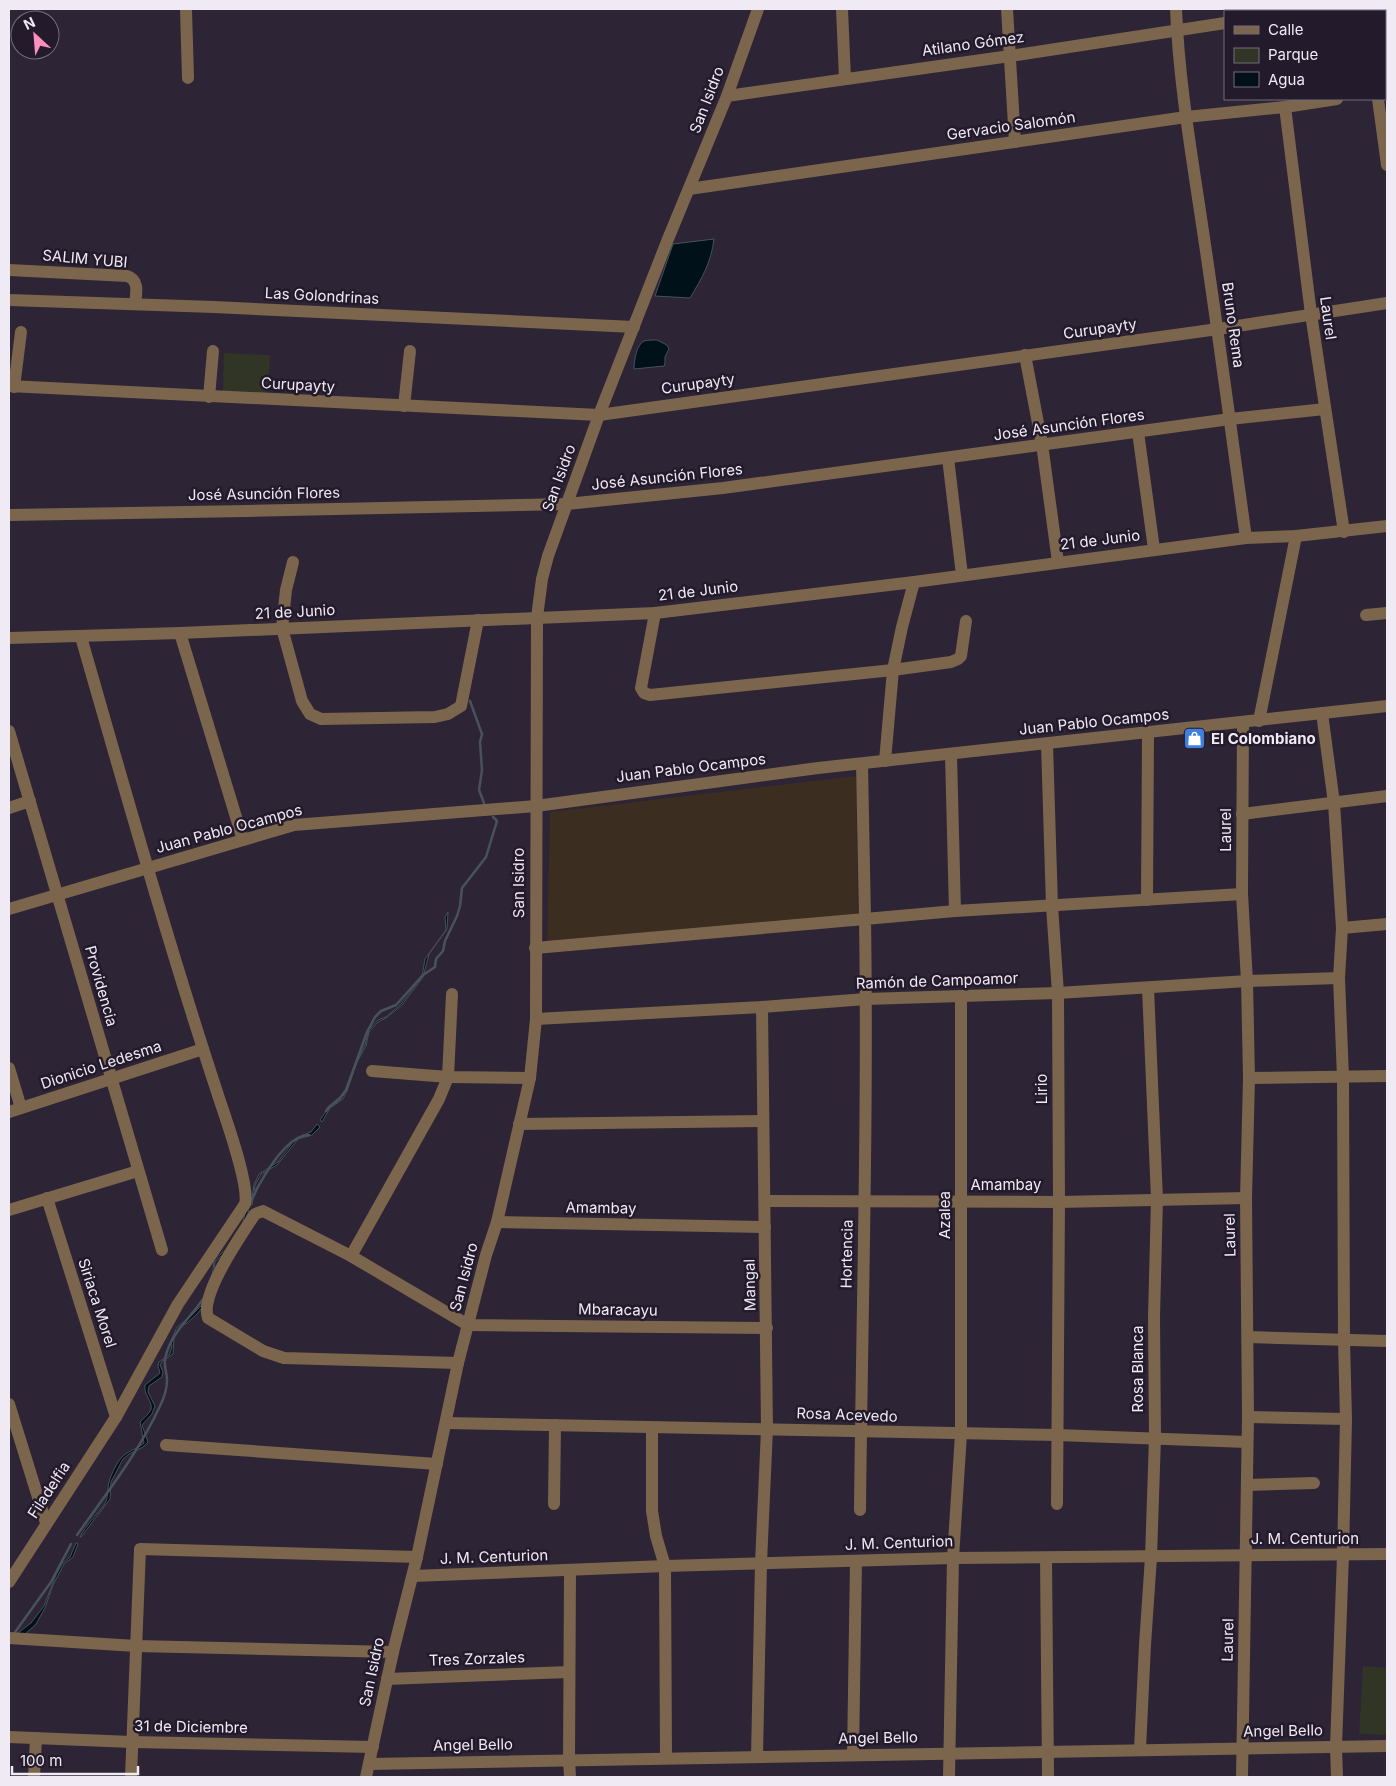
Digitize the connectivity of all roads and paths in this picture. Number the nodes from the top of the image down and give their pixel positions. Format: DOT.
graph roads {
  1 [pos="186,9"];
  2 [pos="758,9"];
  3 [pos="842,9"];
  4 [pos="1007,9"];
  5 [pos="1176,9"];
  6 [pos="1224,23"];
  7 [pos="1177,30"];
  8 [pos="1010,56"];
  9 [pos="188,78"];
  10 [pos="845,79"];
  11 [pos="727,96"];
  12 [pos="1331,100"];
  13 [pos="1378,100"];
  14 [pos="1285,108"];
  15 [pos="1186,116"];
  16 [pos="1015,142"];
  17 [pos="1387,165"];
  18 [pos="689,189"];
  19 [pos="9,270"];
  20 [pos="9,300"];
  21 [pos="1387,303"];
  22 [pos="136,304"];
  23 [pos="1311,314"];
  24 [pos="634,327"];
  25 [pos="1218,329"];
  26 [pos="21,332"];
  27 [pos="213,351"];
  28 [pos="410,351"];
  29 [pos="1026,355"];
  30 [pos="12,387"];
  31 [pos="209,397"];
  32 [pos="404,406"];
  33 [pos="1325,409"];
  34 [pos="599,415"];
  35 [pos="1230,419"];
  36 [pos="1138,432"];
  37 [pos="1042,444"];
  38 [pos="948,458"];
  39 [pos="567,504"];
  40 [pos="9,515"];
  41 [pos="1387,526"];
  42 [pos="1344,532"];
  43 [pos="1296,536"];
  44 [pos="1246,538"];
  45 [pos="1154,550"];
  46 [pos="293,562"];
  47 [pos="1058,562"];
  48 [pos="962,575"];
  49 [pos="914,582"];
  50 [pos="654,613"];
  51 [pos="1387,613"];
  52 [pos="1366,615"];
  53 [pos="537,617"];
  54 [pos="478,620"];
  55 [pos="966,621"];
  56 [pos="282,628"];
  57 [pos="180,633"];
  58 [pos="81,637"];
  59 [pos="9,638"];
  60 [pos="893,670"];
  61 [pos="1387,706"];
  62 [pos="1322,713"];
  63 [pos="1259,720"];
  64 [pos="1243,722"];
  65 [pos="9,732"];
  66 [pos="1148,733"];
  67 [pos="1047,744"];
  68 [pos="951,755"];
  69 [pos="885,761"];
  70 [pos="862,764"];
  71 [pos="1387,796"];
  72 [pos="30,801"];
  73 [pos="1334,803"];
  74 [pos="536,806"];
  75 [pos="9,808"];
  76 [pos="1242,814"];
  77 [pos="243,840"];
  78 [pos="147,868"];
  79 [pos="1242,894"];
  80 [pos="58,895"];
  81 [pos="1147,900"];
  82 [pos="1052,906"];
  83 [pos="9,909"];
  84 [pos="955,911"];
  85 [pos="864,919"];
  86 [pos="1387,924"];
  87 [pos="1342,928"];
  88 [pos="535,948"];
  89 [pos="1340,978"];
  90 [pos="1246,981"];
  91 [pos="1148,988"];
  92 [pos="1058,993"];
  93 [pos="452,994"];
  94 [pos="961,997"];
  95 [pos="866,1000"];
  96 [pos="762,1007"];
  97 [pos="536,1019"];
  98 [pos="203,1049"];
  99 [pos="9,1068"];
  100 [pos="372,1071"];
  101 [pos="1387,1076"];
  102 [pos="448,1077"];
  103 [pos="1343,1077"];
  104 [pos="530,1078"];
  105 [pos="1249,1078"];
  106 [pos="111,1079"];
  107 [pos="15,1110"];
  108 [pos="763,1121"];
  109 [pos="519,1124"];
  110 [pos="138,1171"];
  111 [pos="47,1198"];
  112 [pos="1157,1198"];
  113 [pos="1246,1198"];
  114 [pos="766,1200"];
  115 [pos="864,1201"];
  116 [pos="961,1201"];
  117 [pos="1059,1202"];
  118 [pos="9,1210"];
  119 [pos="497,1222"];
  120 [pos="766,1227"];
  121 [pos="162,1250"];
  122 [pos="351,1256"];
  123 [pos="468,1325"];
  124 [pos="767,1328"];
  125 [pos="1248,1337"];
  126 [pos="1344,1340"];
  127 [pos="1387,1341"];
  128 [pos="458,1363"];
  129 [pos="9,1404"];
  130 [pos="116,1417"];
  131 [pos="1248,1417"];
  132 [pos="1346,1419"];
  133 [pos="446,1423"];
  134 [pos="555,1426"];
  135 [pos="652,1428"];
  136 [pos="767,1428"];
  137 [pos="860,1432"];
  138 [pos="960,1434"];
  139 [pos="1057,1435"];
  140 [pos="1155,1438"];
  141 [pos="1247,1442"];
  142 [pos="166,1445"];
  143 [pos="437,1464"];
  144 [pos="1314,1483"];
  145 [pos="1247,1485"];
  146 [pos="554,1504"];
  147 [pos="1057,1504"];
  148 [pos="860,1510"];
  149 [pos="46,1523"];
  150 [pos="1387,1554"];
  151 [pos="1245,1555"];
  152 [pos="1343,1555"];
  153 [pos="417,1557"];
  154 [pos="1151,1557"];
  155 [pos="953,1558"];
  156 [pos="1046,1558"];
  157 [pos="856,1560"];
  158 [pos="761,1563"];
  159 [pos="665,1566"];
  160 [pos="570,1570"];
  161 [pos="412,1576"];
  162 [pos="9,1582"];
  163 [pos="9,1638"];
  164 [pos="136,1646"];
  165 [pos="393,1652"];
  166 [pos="569,1672"];
  167 [pos="387,1679"];
  168 [pos="9,1737"];
  169 [pos="36,1738"];
  170 [pos="132,1742"];
  171 [pos="1336,1746"];
  172 [pos="1387,1746"];
  173 [pos="373,1747"];
  174 [pos="1243,1748"];
  175 [pos="1140,1749"];
  176 [pos="1048,1751"];
  177 [pos="949,1753"];
  178 [pos="853,1754"];
  179 [pos="757,1756"];
  180 [pos="666,1758"];
  181 [pos="569,1760"];
  182 [pos="369,1764"];
  183 [pos="34,1777"];
  184 [pos="131,1777"];
  185 [pos="366,1777"];
  186 [pos="570,1777"];
  187 [pos="949,1777"];
  188 [pos="1048,1777"];
  189 [pos="1242,1777"];
  190 [pos="1337,1777"];
  1 -- 9 [label="street"];
  2 -- 11 [label="street, San Isidro"];
  3 -- 10 [label="street"];
  4 -- 8 [label="street"];
  5 -- 7 [label="street, Bruno Rema"];
  6 -- 7 [label="street, Atilano Gómez"];
  7 -- 8 [label="street, Atilano Gómez"];
  7 -- 15 [label="street, Bruno Rema"];
  8 -- 10 [label="street, Atilano Gómez"];
  8 -- 16 [label="street"];
  10 -- 11 [label="street, Atilano Gómez"];
  11 -- 18 [label="street, San Isidro"];
  12 -- 14 [label="street, Gervacio Salomón"];
  13 -- 17 [label="street"];
  14 -- 15 [label="street, Gervacio Salomón"];
  14 -- 23 [label="street, Laurel"];
  15 -- 16 [label="street, Gervacio Salomón"];
  15 -- 25 [label="street, Bruno Rema"];
  16 -- 18 [label="street, Gervacio Salomón"];
  18 -- 24 [label="street, San Isidro"];
  19 -- 22 [label="street, SALIM YUBI"];
  20 -- 22 [label="street, Las Golondrinas"];
  21 -- 23 [label="street, Curupayty"];
  22 -- 24 [label="street, Las Golondrinas"];
  23 -- 25 [label="street, Curupayty"];
  23 -- 33 [label="street, Laurel"];
  24 -- 34 [label="street, San Isidro"];
  25 -- 29 [label="street, Curupayty"];
  25 -- 35 [label="street, Bruno Rema"];
  26 -- 30 [label="street"];
  27 -- 31 [label="street"];
  28 -- 32 [label="street"];
  29 -- 34 [label="street, Curupayty"];
  29 -- 37 [label="street"];
  30 -- 31 [label="street, Curupayty"];
  31 -- 32 [label="street, Curupayty"];
  32 -- 34 [label="street, Curupayty"];
  33 -- 35 [label="street, José Asunción Flores"];
  33 -- 42 [label="street, Laurel"];
  34 -- 39 [label="street, San Isidro"];
  35 -- 36 [label="street, José Asunción Flores"];
  35 -- 44 [label="street, Bruno Rema"];
  36 -- 37 [label="street, José Asunción Flores"];
  36 -- 45 [label="street"];
  37 -- 38 [label="street, José Asunción Flores"];
  37 -- 47 [label="street"];
  38 -- 39 [label="street, José Asunción Flores"];
  38 -- 48 [label="street"];
  39 -- 40 [label="street, José Asunción Flores"];
  39 -- 53 [label="street, San Isidro"];
  41 -- 42 [label="street, 21 de Junio"];
  42 -- 43 [label="street, 21 de Junio"];
  43 -- 44 [label="street, 21 de Junio"];
  43 -- 63 [label="street"];
  44 -- 45 [label="street, 21 de Junio"];
  45 -- 47 [label="street, 21 de Junio"];
  46 -- 56 [label="street"];
  47 -- 48 [label="street, 21 de Junio"];
  48 -- 49 [label="street, 21 de Junio"];
  49 -- 50 [label="street, 21 de Junio"];
  49 -- 60 [label="street"];
  50 -- 53 [label="street, 21 de Junio"];
  50 -- 60 [label="street"];
  51 -- 52 [label="street"];
  53 -- 54 [label="street, 21 de Junio"];
  53 -- 74 [label="street, San Isidro"];
  54 -- 56 [label="street, 21 de Junio"];
  54 -- 56 [label="street"];
  55 -- 60 [label="street"];
  56 -- 57 [label="street, 21 de Junio"];
  57 -- 58 [label="street, 21 de Junio"];
  57 -- 77 [label="street"];
  58 -- 59 [label="street, 21 de Junio"];
  58 -- 78 [label="street, Filadelfia"];
  60 -- 69 [label="street"];
  61 -- 62 [label="street, Juan Pablo Ocampos"];
  62 -- 63 [label="street, Juan Pablo Ocampos"];
  62 -- 73 [label="street"];
  63 -- 64 [label="street, Juan Pablo Ocampos"];
  64 -- 66 [label="street, Juan Pablo Ocampos"];
  64 -- 76 [label="street, Laurel"];
  65 -- 72 [label="street, Providencia"];
  66 -- 67 [label="street, Juan Pablo Ocampos"];
  66 -- 81 [label="street"];
  67 -- 68 [label="street, Juan Pablo Ocampos"];
  67 -- 82 [label="street, Lirio"];
  68 -- 69 [label="street, Juan Pablo Ocampos"];
  68 -- 84 [label="street"];
  69 -- 70 [label="street, Juan Pablo Ocampos"];
  70 -- 74 [label="street, Juan Pablo Ocampos"];
  70 -- 85 [label="street, Hortencia"];
  71 -- 73 [label="street"];
  72 -- 75 [label="street"];
  72 -- 80 [label="street, Providencia"];
  73 -- 76 [label="street"];
  73 -- 87 [label="street"];
  74 -- 77 [label="street, Juan Pablo Ocampos"];
  74 -- 88 [label="street, San Isidro"];
  76 -- 79 [label="street, Laurel"];
  77 -- 78 [label="street, Juan Pablo Ocampos"];
  78 -- 80 [label="street, Juan Pablo Ocampos"];
  78 -- 98 [label="street, Filadelfia"];
  79 -- 81 [label="street"];
  79 -- 90 [label="street, Laurel"];
  80 -- 83 [label="street, Juan Pablo Ocampos"];
  80 -- 106 [label="street, Providencia"];
  81 -- 82 [label="street"];
  82 -- 84 [label="street"];
  82 -- 92 [label="street, Lirio"];
  84 -- 85 [label="street"];
  85 -- 88 [label="street"];
  85 -- 95 [label="street, Hortencia"];
  86 -- 87 [label="street"];
  87 -- 89 [label="street"];
  88 -- 97 [label="street, San Isidro"];
  89 -- 90 [label="street, Ramón de Campoamor"];
  89 -- 103 [label="street"];
  90 -- 91 [label="street, Ramón de Campoamor"];
  90 -- 105 [label="street, Laurel"];
  91 -- 92 [label="street, Ramón de Campoamor"];
  91 -- 112 [label="street, Rosa Blanca"];
  92 -- 94 [label="street, Ramón de Campoamor"];
  92 -- 117 [label="street, Lirio"];
  93 -- 102 [label="street"];
  94 -- 95 [label="street, Ramón de Campoamor"];
  94 -- 116 [label="street, Azalea"];
  95 -- 96 [label="street, Ramón de Campoamor"];
  95 -- 115 [label="street, Hortencia"];
  96 -- 97 [label="street, Ramón de Campoamor"];
  96 -- 108 [label="street, Mangal"];
  97 -- 104 [label="street, San Isidro"];
  98 -- 106 [label="street, Dionicio Ledesma"];
  98 -- 130 [label="street, Filadelfia"];
  99 -- 107 [label="street"];
  100 -- 102 [label="street"];
  101 -- 103 [label="street"];
  102 -- 104 [label="street"];
  102 -- 122 [label="street"];
  103 -- 105 [label="street"];
  103 -- 126 [label="street"];
  104 -- 109 [label="street, San Isidro"];
  105 -- 113 [label="street, Laurel"];
  106 -- 107 [label="street, Dionicio Ledesma"];
  106 -- 110 [label="street, Providencia"];
  108 -- 109 [label="street"];
  108 -- 114 [label="street, Mangal"];
  109 -- 119 [label="street, San Isidro"];
  110 -- 111 [label="street"];
  110 -- 121 [label="street, Providencia"];
  111 -- 118 [label="street"];
  111 -- 130 [label="street, Siriaca Morel"];
  112 -- 113 [label="street, Amambay"];
  112 -- 117 [label="street, Amambay"];
  112 -- 140 [label="street, Rosa Blanca"];
  113 -- 125 [label="street, Laurel"];
  114 -- 115 [label="street, Amambay"];
  114 -- 120 [label="street, Mangal"];
  115 -- 116 [label="street, Amambay"];
  115 -- 137 [label="street, Hortencia"];
  116 -- 117 [label="street, Amambay"];
  116 -- 138 [label="street, Azalea"];
  117 -- 139 [label="street, Lirio"];
  119 -- 120 [label="street, Amambay"];
  119 -- 123 [label="street, San Isidro"];
  120 -- 124 [label="street, Mangal"];
  122 -- 123 [label="street"];
  122 -- 128 [label="street"];
  123 -- 124 [label="street, Mbaracayu"];
  123 -- 128 [label="street, San Isidro"];
  124 -- 136 [label="street, Mangal"];
  125 -- 126 [label="street"];
  125 -- 131 [label="street, Laurel"];
  126 -- 127 [label="street"];
  126 -- 132 [label="street"];
  128 -- 133 [label="street, San Isidro"];
  129 -- 149 [label="street"];
  130 -- 149 [label="street, Filadelfia"];
  131 -- 132 [label="street"];
  131 -- 141 [label="street, Laurel"];
  132 -- 152 [label="street"];
  133 -- 134 [label="street, Rosa Acevedo"];
  133 -- 143 [label="street, San Isidro"];
  134 -- 135 [label="street, Rosa Acevedo"];
  134 -- 146 [label="street"];
  135 -- 136 [label="street, Rosa Acevedo"];
  135 -- 159 [label="street"];
  136 -- 137 [label="street, Rosa Acevedo"];
  136 -- 158 [label="street, Mangal"];
  137 -- 138 [label="street, Rosa Acevedo"];
  137 -- 148 [label="street, Hortencia"];
  138 -- 139 [label="street, Rosa Acevedo"];
  138 -- 155 [label="street, Azalea"];
  139 -- 140 [label="street, Rosa Acevedo"];
  139 -- 147 [label="street, Lirio"];
  140 -- 141 [label="street, Rosa Acevedo"];
  140 -- 154 [label="street, Rosa Blanca"];
  141 -- 145 [label="street, Laurel"];
  142 -- 143 [label="street"];
  143 -- 153 [label="street, San Isidro"];
  144 -- 145 [label="street"];
  145 -- 151 [label="street, Laurel"];
  149 -- 162 [label="street, Filadelfia"];
  150 -- 152 [label="street, J. M. Centurion"];
  151 -- 152 [label="street, J. M. Centurion"];
  151 -- 154 [label="street, J. M. Centurion"];
  151 -- 174 [label="street, Laurel"];
  152 -- 171 [label="street"];
  153 -- 161 [label="street, San Isidro"];
  153 -- 164 [label="street"];
  154 -- 156 [label="street, J. M. Centurion"];
  154 -- 175 [label="street, Rosa Blanca"];
  155 -- 156 [label="street, J. M. Centurion"];
  155 -- 157 [label="street, J. M. Centurion"];
  155 -- 177 [label="street, Azalea"];
  156 -- 176 [label="street"];
  157 -- 158 [label="street, J. M. Centurion"];
  157 -- 178 [label="street"];
  158 -- 159 [label="street, J. M. Centurion"];
  158 -- 179 [label="street, Mangal"];
  159 -- 160 [label="street, J. M. Centurion"];
  159 -- 180 [label="street"];
  160 -- 161 [label="street, J. M. Centurion"];
  160 -- 166 [label="street"];
  161 -- 165 [label="street, San Isidro"];
  163 -- 164 [label="street"];
  164 -- 165 [label="street"];
  164 -- 170 [label="street"];
  165 -- 167 [label="street, San Isidro"];
  166 -- 167 [label="street, Tres Zorzales"];
  166 -- 181 [label="street"];
  167 -- 173 [label="street, San Isidro"];
  168 -- 169 [label="street, 31 de Diciembre"];
  169 -- 170 [label="street, 31 de Diciembre"];
  169 -- 183 [label="street"];
  170 -- 173 [label="street, 31 de Diciembre"];
  170 -- 184 [label="street"];
  171 -- 172 [label="street, Angel Bello"];
  171 -- 174 [label="street, Angel Bello"];
  171 -- 190 [label="street"];
  173 -- 182 [label="street, San Isidro"];
  174 -- 175 [label="street, Angel Bello"];
  174 -- 189 [label="street, Laurel"];
  175 -- 176 [label="street, Angel Bello"];
  176 -- 177 [label="street, Angel Bello"];
  176 -- 188 [label="street"];
  177 -- 178 [label="street, Angel Bello"];
  177 -- 187 [label="street, Azalea"];
  178 -- 179 [label="street, Angel Bello"];
  179 -- 180 [label="street, Angel Bello"];
  180 -- 181 [label="street, Angel Bello"];
  181 -- 182 [label="street, Angel Bello"];
  181 -- 186 [label="street"];
  182 -- 185 [label="street, San Isidro"];
}
